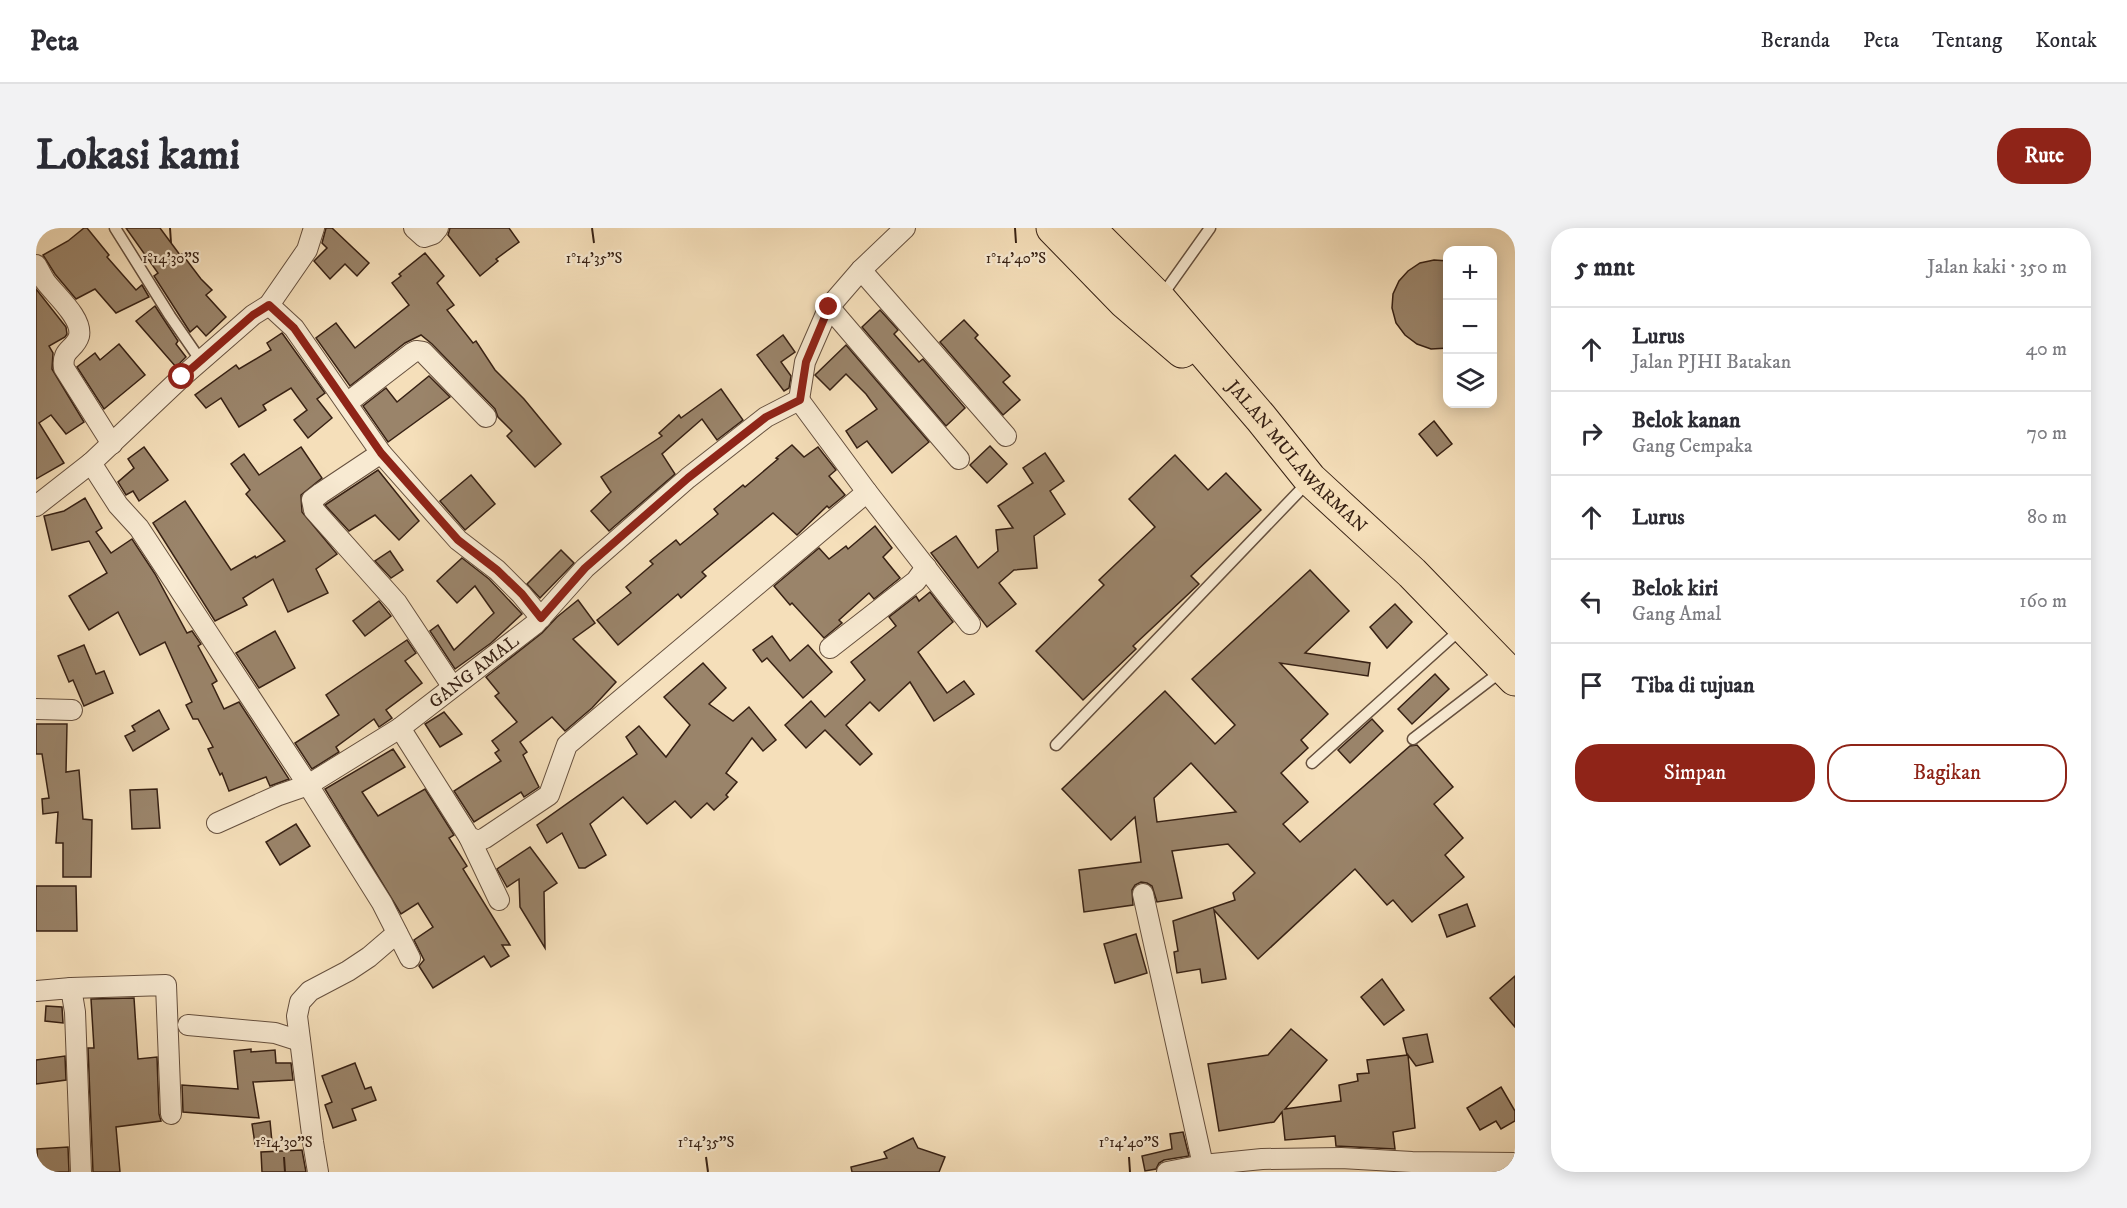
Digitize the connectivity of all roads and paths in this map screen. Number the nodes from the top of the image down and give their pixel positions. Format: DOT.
graph roads {
  1 [pos="115,228"];
  2 [pos="314,228"];
  3 [pos="414,228"];
  4 [pos="438,228"];
  5 [pos="905,228"];
  6 [pos="1088,228"];
  7 [pos="1210,228"];
  8 [pos="1054,229"];
  9 [pos="36,265"];
  10 [pos="861,270"];
  11 [pos="1143,296"];
  12 [pos="269,305"];
  13 [pos="829,307"];
  14 [pos="201,361"];
  15 [pos="800,400"];
  16 [pos="347,403"];
  17 [pos="486,417"];
  18 [pos="1006,436"];
  19 [pos="112,444"];
  20 [pos="381,453"];
  21 [pos="959,459"];
  22 [pos="91,464"];
  23 [pos="1311,479"];
  24 [pos="867,492"];
  25 [pos="36,506"];
  26 [pos="926,567"];
  27 [pos="541,618"];
  28 [pos="970,624"];
  29 [pos="1464,627"];
  30 [pos="830,648"];
  31 [pos="1510,674"];
  32 [pos="452,686"];
  33 [pos="36,709"];
  34 [pos="72,710"];
  35 [pos="400,728"];
  36 [pos="1413,739"];
  37 [pos="1056,745"];
  38 [pos="1312,763"];
  39 [pos="308,785"];
  40 [pos="217,823"];
  41 [pos="469,837"];
  42 [pos="1143,894"];
  43 [pos="499,900"];
  44 [pos="397,933"];
  45 [pos="410,958"];
  46 [pos="71,988"];
  47 [pos="36,991"];
  48 [pos="188,1025"];
  49 [pos="300,1041"];
  50 [pos="171,1114"];
  51 [pos="1203,1165"];
  52 [pos="1263,1165"];
  53 [pos="1512,1166"];
  54 [pos="81,1172"];
  55 [pos="318,1172"];
  56 [pos="1167,1172"];
  1 -- 14 [label="lane"];
  2 -- 12 [label="street"];
  3 -- 4 [label="street"];
  5 -- 10 [label="street"];
  6 -- 11 [label="highway"];
  7 -- 11 [label="lane"];
  8 -- 11 [label="highway"];
  9 -- 19 [label="street"];
  10 -- 13 [label="street"];
  10 -- 18 [label="street"];
  11 -- 23 [label="highway, JALAN MULAWARMAN"];
  12 -- 14 [label="street"];
  12 -- 16 [label="street"];
  13 -- 15 [label="street"];
  13 -- 21 [label="street"];
  14 -- 19 [label="street"];
  15 -- 24 [label="street"];
  15 -- 27 [label="street, GANG AMAL"];
  16 -- 17 [label="street"];
  16 -- 20 [label="street"];
  19 -- 22 [label="street"];
  20 -- 27 [label="street"];
  20 -- 32 [label="street"];
  22 -- 25 [label="street"];
  22 -- 39 [label="street"];
  23 -- 29 [label="highway, JALAN MULAWARMAN"];
  23 -- 37 [label="lane"];
  24 -- 26 [label="street"];
  24 -- 41 [label="street"];
  26 -- 28 [label="street"];
  26 -- 30 [label="street"];
  27 -- 32 [label="street, GANG AMAL"];
  29 -- 31 [label="highway, JALAN MULAWARMAN"];
  29 -- 38 [label="lane"];
  31 -- 36 [label="lane"];
  32 -- 35 [label="street, GANG AMAL"];
  33 -- 34 [label="street"];
  35 -- 39 [label="street, GANG AMAL"];
  35 -- 41 [label="street"];
  39 -- 40 [label="street, GANG AMAL"];
  39 -- 44 [label="street"];
  41 -- 43 [label="street"];
  42 -- 51 [label="street"];
  44 -- 45 [label="street"];
  44 -- 49 [label="street"];
  46 -- 47 [label="street"];
  46 -- 50 [label="street"];
  46 -- 54 [label="street"];
  48 -- 49 [label="street"];
  49 -- 55 [label="street"];
  51 -- 52 [label="street"];
  51 -- 56 [label="street"];
  52 -- 53 [label="street"];
}
